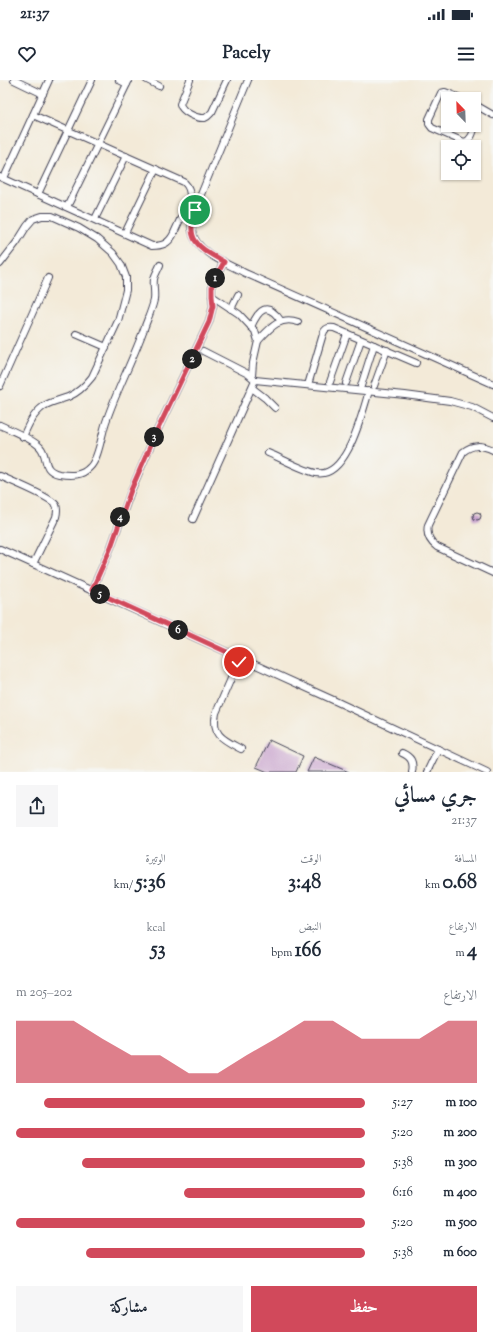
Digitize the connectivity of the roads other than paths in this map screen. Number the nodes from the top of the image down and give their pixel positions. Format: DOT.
graph roads {
  1 [pos="14,80"];
  2 [pos="50,80"];
  3 [pos="92,80"];
  4 [pos="119,80"];
  5 [pos="147,80"];
  6 [pos="190,80"];
  7 [pos="227,80"];
  8 [pos="248,80"];
  9 [pos="128,82"];
  10 [pos="159,86"];
  11 [pos="441,93"];
  12 [pos="43,94"];
  13 [pos="481,108"];
  14 [pos="33,115"];
  15 [pos="493,115"];
  16 [pos="68,130"];
  17 [pos="441,132"];
  18 [pos="441,132"];
  19 [pos="472,132"];
  20 [pos="98,143"];
  21 [pos="126,156"];
  22 [pos="156,169"];
  23 [pos="1,177"];
  24 [pos="38,194"];
  25 [pos="67,207"];
  26 [pos="95,219"];
  27 [pos="124,233"];
  28 [pos="224,262"];
  29 [pos="0,264"];
  30 [pos="160,265"];
  31 [pos="48,278"];
  32 [pos="238,295"];
  33 [pos="212,296"];
  34 [pos="231,309"];
  35 [pos="281,321"];
  36 [pos="298,322"];
  37 [pos="251,327"];
  38 [pos="76,334"];
  39 [pos="347,334"];
  40 [pos="258,340"];
  41 [pos="361,340"];
  42 [pos="374,345"];
  43 [pos="106,347"];
  44 [pos="387,350"];
  45 [pos="203,351"];
  46 [pos="416,363"];
  47 [pos="254,378"];
  48 [pos="330,382"];
  49 [pos="346,383"];
  50 [pos="493,384"];
  51 [pos="308,385"];
  52 [pos="0,386"];
  53 [pos="360,386"];
  54 [pos="374,386"];
  55 [pos="252,388"];
  56 [pos="369,391"];
  57 [pos="275,408"];
  58 [pos="493,418"];
  59 [pos="0,425"];
  60 [pos="23,437"];
  61 [pos="493,450"];
  62 [pos="268,453"];
  63 [pos="0,476"];
  64 [pos="193,519"];
  65 [pos="0,549"];
  66 [pos="34,564"];
  67 [pos="493,572"];
  68 [pos="92,590"];
  69 [pos="240,658"];
  70 [pos="241,749"];
  71 [pos="438,749"];
  72 [pos="402,753"];
  73 [pos="412,772"];
  74 [pos="427,772"];
  75 [pos="486,772"];
  1 -- 12 [label="lane"];
  2 -- 12 [label="lane"];
  3 -- 16 [label="lane"];
  4 -- 9 [label="lane"];
  5 -- 10 [label="lane"];
  6 -- 7 [label="lane"];
  8 -- 28 [label="lane"];
  9 -- 20 [label="lane"];
  11 -- 17 [label="lane"];
  12 -- 14 [label="lane"];
  13 -- 15 [label="lane"];
  14 -- 16 [label="lane"];
  14 -- 23 [label="lane"];
  16 -- 20 [label="lane"];
  16 -- 24 [label="lane"];
  18 -- 19 [label="lane"];
  20 -- 21 [label="lane"];
  20 -- 25 [label="lane"];
  21 -- 22 [label="lane"];
  21 -- 26 [label="lane"];
  22 -- 27 [label="lane"];
  22 -- 27 [label="lane"];
  23 -- 24 [label="lane"];
  24 -- 25 [label="lane"];
  25 -- 26 [label="lane"];
  26 -- 27 [label="lane"];
  28 -- 33 [label="lane"];
  28 -- 50 [label="lane"];
  29 -- 43 [label="lane"];
  30 -- 60 [label="lane"];
  31 -- 52 [label="lane"];
  32 -- 34 [label="lane"];
  33 -- 34 [label="lane"];
  33 -- 68 [label="lane"];
  34 -- 37 [label="lane"];
  35 -- 36 [label="lane"];
  35 -- 37 [label="lane"];
  35 -- 40 [label="lane"];
  37 -- 40 [label="lane"];
  38 -- 43 [label="lane"];
  39 -- 41 [label="lane"];
  39 -- 48 [label="lane"];
  39 -- 51 [label="lane"];
  40 -- 47 [label="lane"];
  41 -- 42 [label="lane"];
  41 -- 49 [label="lane"];
  42 -- 44 [label="lane"];
  42 -- 53 [label="lane"];
  43 -- 60 [label="lane"];
  44 -- 46 [label="lane"];
  44 -- 54 [label="lane"];
  45 -- 47 [label="lane"];
  47 -- 51 [label="lane"];
  47 -- 55 [label="lane"];
  51 -- 56 [label="lane"];
  55 -- 57 [label="lane"];
  55 -- 64 [label="lane"];
  56 -- 58 [label="lane"];
  56 -- 62 [label="lane"];
  59 -- 60 [label="lane"];
  61 -- 67 [label="lane"];
  63 -- 66 [label="lane"];
  65 -- 66 [label="lane"];
  66 -- 68 [label="lane"];
  68 -- 69 [label="lane"];
  69 -- 70 [label="lane"];
  69 -- 71 [label="lane"];
  71 -- 74 [label="lane"];
  71 -- 75 [label="lane"];
  72 -- 73 [label="lane"];
}
